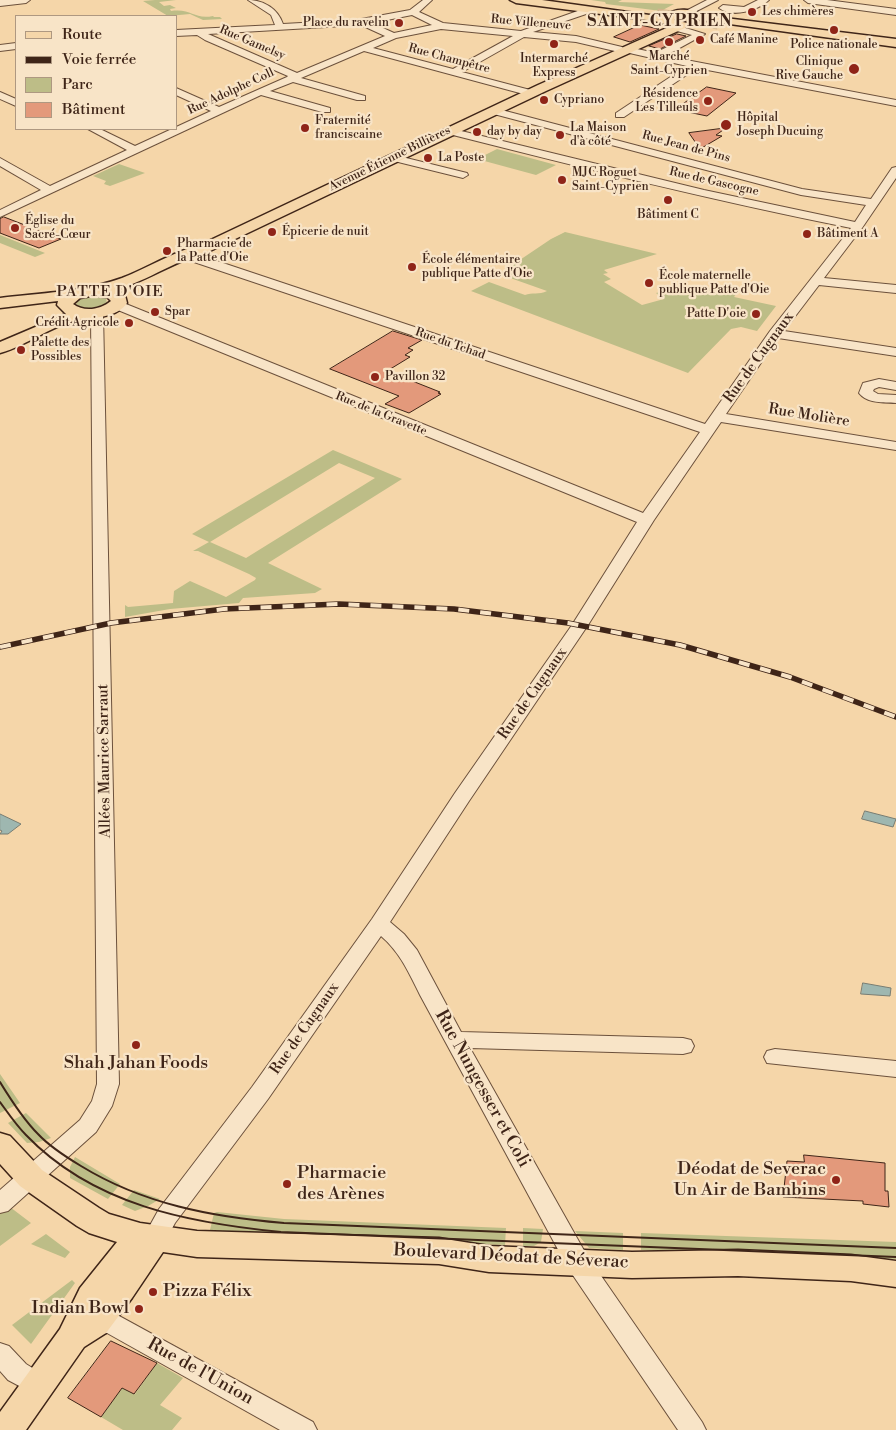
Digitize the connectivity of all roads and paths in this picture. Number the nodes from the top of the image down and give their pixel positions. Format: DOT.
graph roads {
  1 [pos="26,0"];
  2 [pos="252,0"];
  3 [pos="428,0"];
  4 [pos="516,0"];
  5 [pos="528,0"];
  6 [pos="544,0"];
  7 [pos="690,0"];
  8 [pos="714,0"];
  9 [pos="741,0"];
  10 [pos="765,0"];
  11 [pos="808,0"];
  12 [pos="0,3"];
  13 [pos="566,3"];
  14 [pos="705,4"];
  15 [pos="723,8"];
  16 [pos="589,10"];
  17 [pos="736,11"];
  18 [pos="413,12"];
  19 [pos="896,12"];
  20 [pos="756,16"];
  21 [pos="671,20"];
  22 [pos="703,20"];
  23 [pos="363,22"];
  24 [pos="279,24"];
  25 [pos="292,26"];
  26 [pos="441,26"];
  27 [pos="268,28"];
  28 [pos="198,32"];
  29 [pos="178,33"];
  30 [pos="522,35"];
  31 [pos="393,36"];
  32 [pos="835,40"];
  33 [pos="896,45"];
  34 [pos="15,46"];
  35 [pos="0,48"];
  36 [pos="362,48"];
  37 [pos="623,49"];
  38 [pos="652,56"];
  39 [pos="695,65"];
  40 [pos="453,73"];
  41 [pos="294,77"];
  42 [pos="261,92"];
  43 [pos="178,93"];
  44 [pos="531,93"];
  45 [pos="1,96"];
  46 [pos="361,98"];
  47 [pos="15,103"];
  48 [pos="896,103"];
  49 [pos="326,110"];
  50 [pos="220,111"];
  51 [pos="494,111"];
  52 [pos="620,115"];
  53 [pos="178,129"];
  54 [pos="95,130"];
  55 [pos="176,130"];
  56 [pos="449,131"];
  57 [pos="136,151"];
  58 [pos="394,158"];
  59 [pos="0,161"];
  60 [pos="896,170"];
  61 [pos="463,175"];
  62 [pos="50,190"];
  63 [pos="873,203"];
  64 [pos="0,214"];
  65 [pos="858,226"];
  66 [pos="205,248"];
  67 [pos="192,257"];
  68 [pos="815,281"];
  69 [pos="896,289"];
  70 [pos="68,302"];
  71 [pos="0,303"];
  72 [pos="103,304"];
  73 [pos="44,327"];
  74 [pos="775,334"];
  75 [pos="0,348"];
  76 [pos="896,352"];
  77 [pos="896,386"];
  78 [pos="896,399"];
  79 [pos="717,417"];
  80 [pos="708,430"];
  81 [pos="896,446"];
  82 [pos="646,520"];
  83 [pos="379,924"];
  84 [pos="456,1040"];
  85 [pos="683,1046"];
  86 [pos="775,1057"];
  87 [pos="896,1069"];
  88 [pos="0,1144"];
  89 [pos="31,1178"];
  90 [pos="0,1204"];
  91 [pos="154,1230"];
  92 [pos="577,1261"];
  93 [pos="896,1274"];
  94 [pos="92,1322"];
  95 [pos="0,1354"];
  96 [pos="38,1385"];
  97 [pos="7,1430"];
  98 [pos="304,1430"];
  99 [pos="693,1430"];
  1 -- 12 [label="street"];
  2 -- 24 [label="street"];
  3 -- 18 [label="street"];
  4 -- 16 [label="main road"];
  5 -- 21 [label="main road"];
  6 -- 13 [label="main road"];
  7 -- 14 [label="street"];
  8 -- 14 [label="street"];
  9 -- 15 [label="street"];
  10 -- 17 [label="street"];
  11 -- 19 [label="street"];
  13 -- 21 [label="main road"];
  13 -- 21 [label="main road"];
  14 -- 21 [label="street"];
  15 -- 17 [label="street"];
  15 -- 22 [label="street"];
  16 -- 21 [label="main road"];
  16 -- 30 [label="street"];
  17 -- 20 [label="street"];
  18 -- 23 [label="street"];
  18 -- 26 [label="street"];
  21 -- 22 [label="main road"];
  21 -- 37 [label="main road, Avenue Étienne Billières"];
  21 -- 38 [label="street"];
  22 -- 32 [label="main road"];
  22 -- 33 [label="main road"];
  23 -- 25 [label="street"];
  23 -- 31 [label="street"];
  24 -- 25 [label="street"];
  24 -- 27 [label="street"];
  25 -- 27 [label="street"];
  26 -- 30 [label="street, Rue Villeneuve"];
  26 -- 31 [label="street"];
  27 -- 28 [label="street"];
  28 -- 29 [label="street"];
  28 -- 41 [label="street, Rue Gamelsy"];
  30 -- 37 [label="street, Rue Villeneuve"];
  30 -- 40 [label="street"];
  31 -- 36 [label="street, Rue Adolphe Coll"];
  32 -- 33 [label="main road"];
  32 -- 33 [label="main road"];
  34 -- 35 [label="street"];
  36 -- 40 [label="street, Rue Champêtre"];
  36 -- 41 [label="street, Rue Adolphe Coll"];
  37 -- 38 [label="street, Rue Villeneuve"];
  37 -- 44 [label="main road, Avenue Étienne Billières"];
  38 -- 39 [label="street, Rue Villeneuve"];
  39 -- 48 [label="street, Rue Villeneuve"];
  39 -- 52 [label="street"];
  40 -- 44 [label="street, Rue Champêtre"];
  41 -- 42 [label="street, Rue Adolphe Coll"];
  41 -- 46 [label="street, Rue Gamelsy"];
  42 -- 49 [label="street"];
  42 -- 50 [label="street, Rue Adolphe Coll"];
  43 -- 50 [label="street"];
  44 -- 51 [label="main road, Avenue Étienne Billières"];
  45 -- 47 [label="street"];
  50 -- 53 [label="street, Rue Adolphe Coll"];
  51 -- 56 [label="main road, Avenue Étienne Billières"];
  51 -- 63 [label="street, Rue Jean de Pins"];
  54 -- 57 [label="street"];
  55 -- 57 [label="street, Rue Adolphe Coll"];
  56 -- 58 [label="main road, Avenue Étienne Billières"];
  56 -- 65 [label="street, Rue de Gascogne"];
  57 -- 62 [label="street, Rue Adolphe Coll"];
  58 -- 61 [label="street"];
  58 -- 66 [label="main road, Avenue Étienne Billières"];
  59 -- 62 [label="street"];
  60 -- 63 [label="street, Rue de Cugnaux"];
  62 -- 64 [label="street, Rue Adolphe Coll"];
  63 -- 65 [label="street, Rue de Cugnaux"];
  65 -- 68 [label="street, Rue de Cugnaux"];
  66 -- 67 [label="main road, Avenue Étienne Billières"];
  66 -- 72 [label="main road, Avenue Étienne Billières"];
  67 -- 72 [label="main road, Avenue Étienne Billières"];
  67 -- 80 [label="street, Rue du Tchad"];
  68 -- 69 [label="street"];
  68 -- 74 [label="street, Rue de Cugnaux"];
  70 -- 71 [label="main road"];
  70 -- 72 [label="main road"];
  70 -- 72 [label="main road"];
  70 -- 73 [label="main road"];
  72 -- 73 [label="main road"];
  72 -- 82 [label="street, Rue de la Gravette"];
  72 -- 89 [label="street, Allées Maurice Sarraut"];
  73 -- 75 [label="main road"];
  74 -- 76 [label="street"];
  74 -- 79 [label="street, Rue de Cugnaux"];
  77 -- 78 [label="street"];
  79 -- 80 [label="street, Rue de Cugnaux"];
  79 -- 81 [label="street, Rue Molière"];
  80 -- 82 [label="street, Rue de Cugnaux"];
  82 -- 83 [label="street, Rue de Cugnaux"];
  83 -- 84 [label="street, Rue Nungesser et Coli"];
  83 -- 91 [label="street, Rue de Cugnaux"];
  84 -- 85 [label="street"];
  84 -- 92 [label="street, Rue Nungesser et Coli"];
  86 -- 87 [label="street"];
  88 -- 89 [label="main road, Boulevard Déodat de Séverac"];
  89 -- 90 [label="street, Allées Maurice Sarraut"];
  89 -- 91 [label="main road, Boulevard Déodat de Séverac"];
  91 -- 92 [label="main road, Boulevard Déodat de Séverac"];
  91 -- 94 [label="main road"];
  91 -- 94 [label="main road"];
  92 -- 93 [label="main road, Boulevard Déodat de Séverac"];
  92 -- 99 [label="street, Rue Nungesser et Coli"];
  94 -- 96 [label="main road"];
  94 -- 98 [label="street, Rue de l'Union"];
  95 -- 96 [label="street"];
  96 -- 97 [label="main road"];
}
